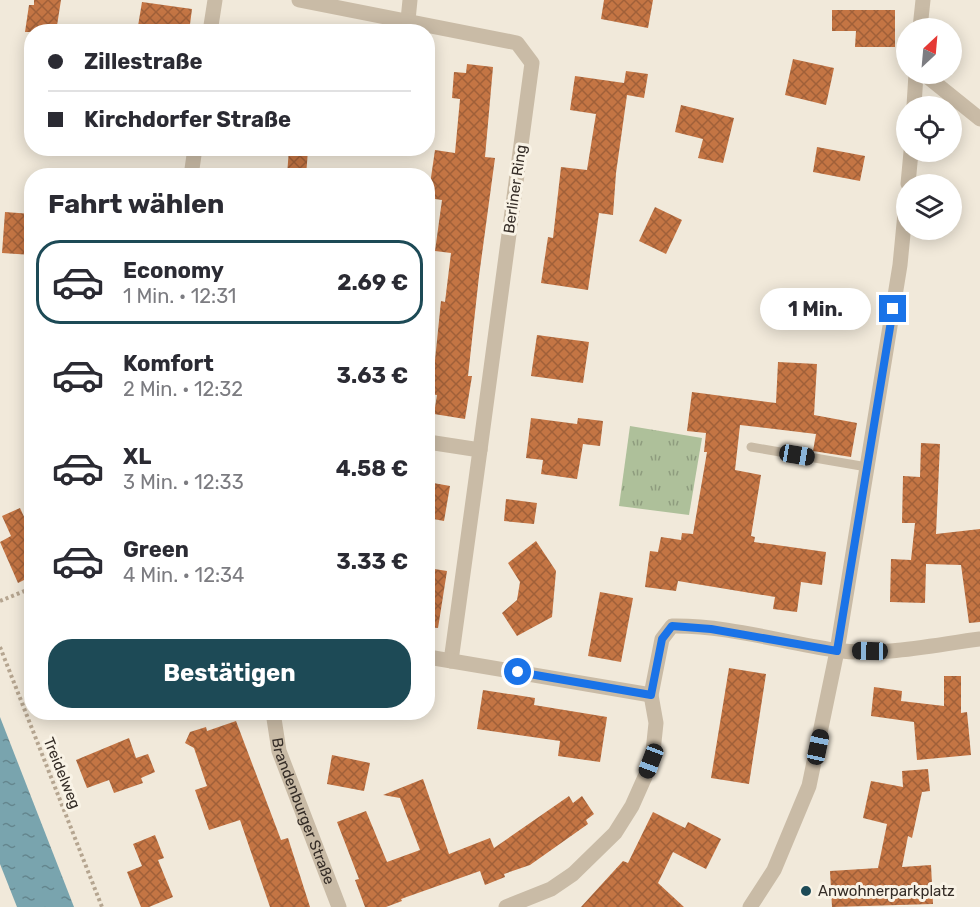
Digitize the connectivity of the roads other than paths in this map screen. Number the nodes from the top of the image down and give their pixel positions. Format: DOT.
graph roads {
  1 [pos="215,0"];
  2 [pos="299,0"];
  3 [pos="410,0"];
  4 [pos="923,0"];
  5 [pos="921,18"];
  6 [pos="408,20"];
  7 [pos="211,24"];
  8 [pos="427,24"];
  9 [pos="435,26"];
  10 [pos="936,84"];
  11 [pos="980,119"];
  12 [pos="902,240"];
  13 [pos="435,443"];
  14 [pos="751,447"];
  15 [pos="480,450"];
  16 [pos="867,466"];
  17 [pos="980,639"];
  18 [pos="837,651"];
  19 [pos="435,658"];
  20 [pos="451,661"];
  21 [pos="651,695"];
  22 [pos="274,720"];
  23 [pos="339,907"];
  24 [pos="506,907"];
  25 [pos="750,907"];
  1 -- 7 [label="street"];
  2 -- 6 [label="street, Berliner Ring"];
  3 -- 6 [label="street"];
  4 -- 5 [label="street"];
  6 -- 8 [label="street, Berliner Ring"];
  9 -- 15 [label="street, Berliner Ring"];
  10 -- 11 [label="street"];
  12 -- 16 [label="street"];
  13 -- 15 [label="street"];
  14 -- 16 [label="lane"];
  15 -- 20 [label="street, Berliner Ring"];
  16 -- 18 [label="street"];
  17 -- 18 [label="street"];
  18 -- 21 [label="street"];
  18 -- 25 [label="street"];
  19 -- 20 [label="street"];
  20 -- 21 [label="street"];
  21 -- 24 [label="street"];
  22 -- 23 [label="street, Brandenburger Straße"];
}
